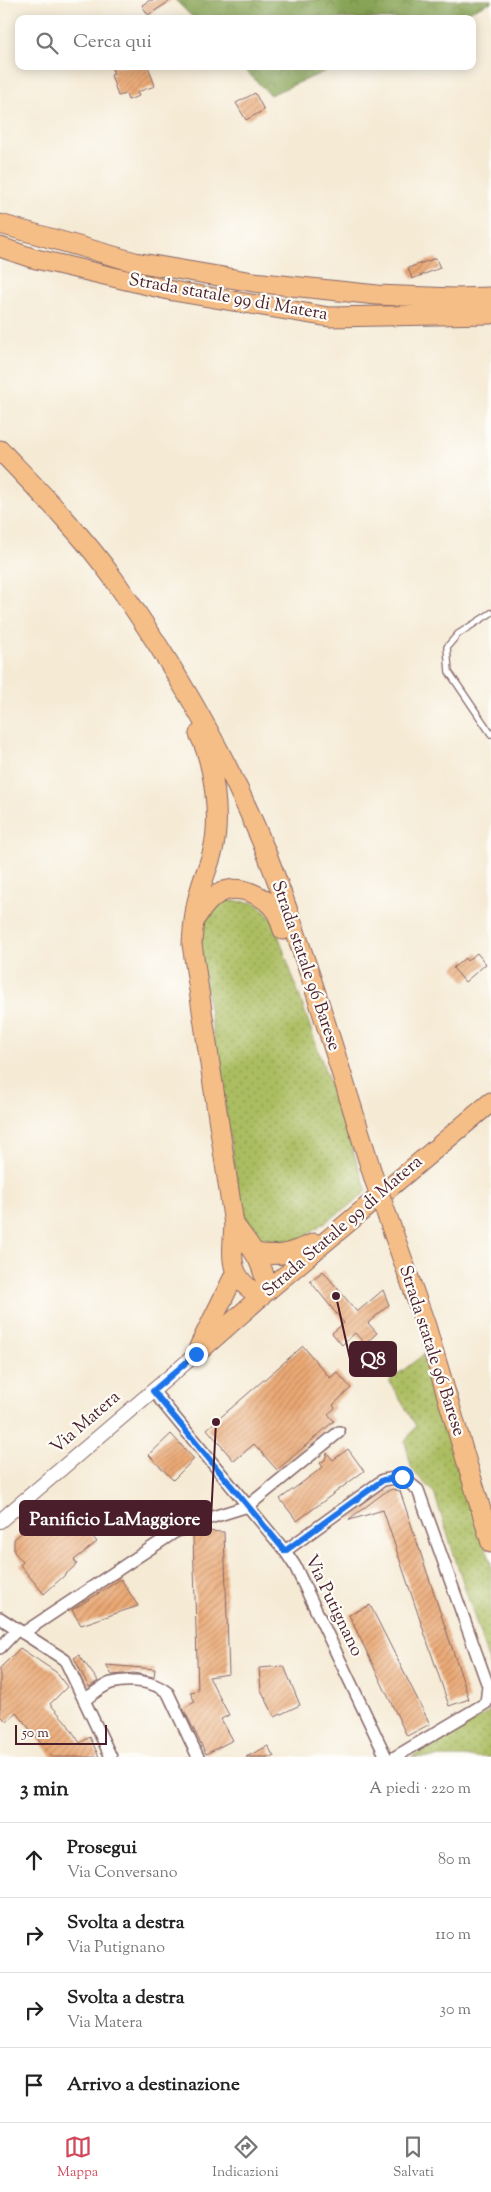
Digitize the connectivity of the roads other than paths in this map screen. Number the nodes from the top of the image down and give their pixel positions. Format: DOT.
graph roads {
  1 [pos="0,224"];
  2 [pos="0,247"];
  3 [pos="491,297"];
  4 [pos="491,314"];
  5 [pos="0,450"];
  6 [pos="491,613"];
  7 [pos="149,632"];
  8 [pos="491,734"];
  9 [pos="193,922"];
  10 [pos="330,1038"];
  11 [pos="491,1102"];
  12 [pos="234,1224"];
  13 [pos="335,1233"];
  14 [pos="256,1253"];
  15 [pos="235,1274"];
  16 [pos="264,1294"];
  17 [pos="196,1354"];
  18 [pos="153,1391"];
  19 [pos="339,1432"];
  20 [pos="248,1506"];
  21 [pos="0,1521"];
  22 [pos="491,1542"];
  23 [pos="285,1551"];
  24 [pos="0,1618"];
  25 [pos="20,1631"];
  26 [pos="0,1648"];
  27 [pos="84,1700"];
  28 [pos="111,1757"];
  29 [pos="198,1757"];
  30 [pos="386,1757"];
  31 [pos="395,1757"];
  1 -- 3 [label="main road, Strada statale 99 di Matera"];
  2 -- 4 [label="main road, Strada statale 99 di Matera"];
  5 -- 7 [label="main road, Strada statale 96 Barese"];
  6 -- 8 [label="lane"];
  7 -- 9 [label="main road"];
  7 -- 10 [label="main road, Strada statale 96 Barese"];
  9 -- 10 [label="main road"];
  9 -- 12 [label="main road"];
  10 -- 22 [label="main road, Strada statale 96 Barese, bridge"];
  11 -- 13 [label="main road, Strada Statale 99 di Matera"];
  12 -- 14 [label="main road"];
  12 -- 15 [label="main road"];
  13 -- 14 [label="main road"];
  13 -- 16 [label="main road, Strada Statale 99 di Matera"];
  14 -- 16 [label="main road"];
  15 -- 16 [label="main road"];
  15 -- 17 [label="main road"];
  16 -- 17 [label="main road, Strada Statale 99 di Matera"];
  17 -- 18 [label="street, Via Matera"];
  18 -- 20 [label="street, Via Putignano"];
  18 -- 21 [label="street, Via Matera"];
  19 -- 20 [label="street"];
  20 -- 23 [label="street, Via Putignano"];
  20 -- 25 [label="street"];
  23 -- 30 [label="street, Via Putignano"];
  23 -- 31 [label="street"];
  24 -- 25 [label="street"];
  25 -- 26 [label="street"];
  25 -- 27 [label="street"];
  27 -- 28 [label="street"];
  27 -- 29 [label="street"];
}
